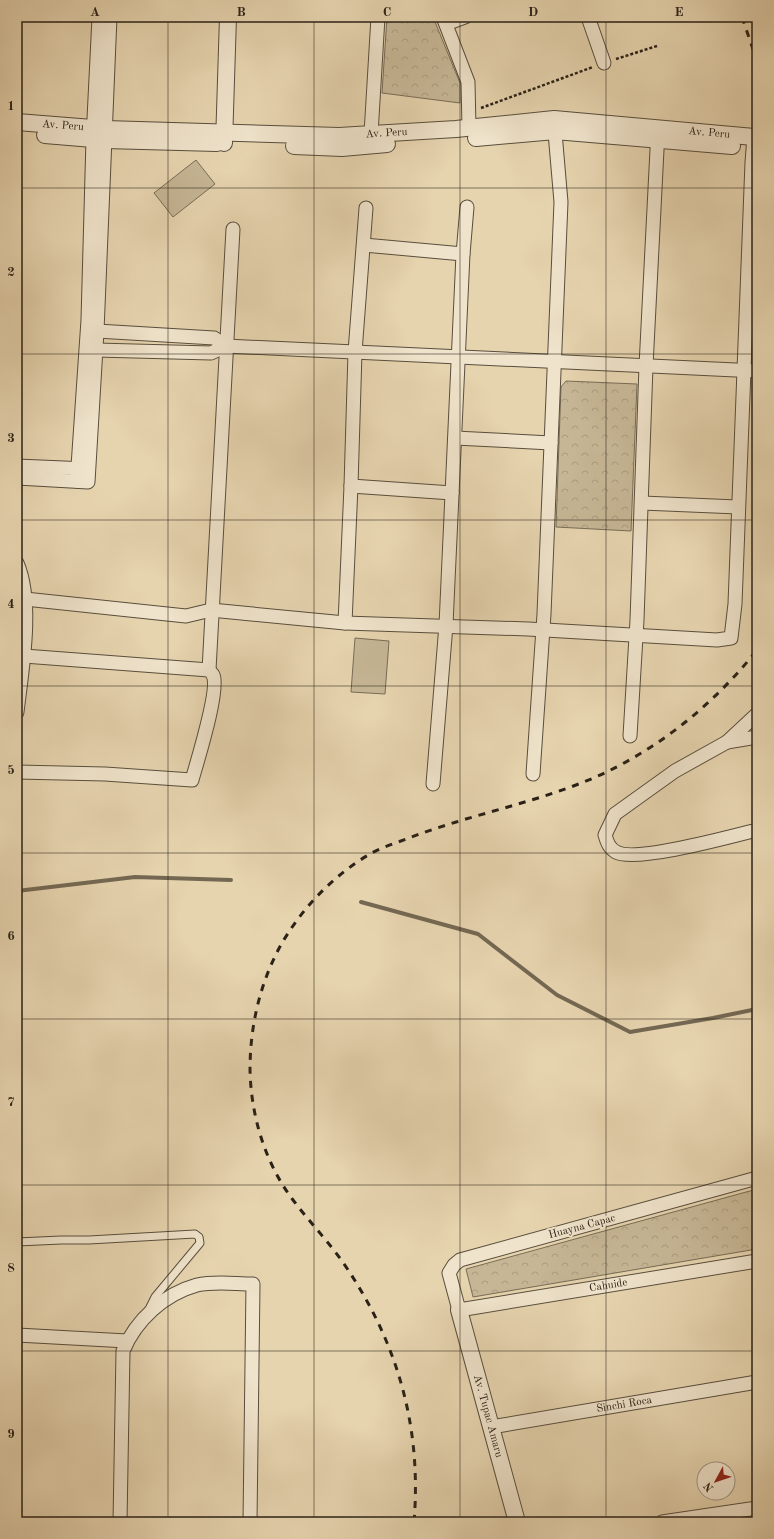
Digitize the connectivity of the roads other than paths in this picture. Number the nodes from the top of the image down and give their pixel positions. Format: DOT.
graph roads {
  1 [pos="99,17"];
  2 [pos="110,17"];
  3 [pos="228,17"];
  4 [pos="239,17"];
  5 [pos="378,17"];
  6 [pos="465,17"];
  7 [pos="588,17"];
  8 [pos="445,20"];
  9 [pos="604,63"];
  10 [pos="17,122"];
  11 [pos="555,125"];
  12 [pos="469,128"];
  13 [pos="17,133"];
  14 [pos="99,134"];
  15 [pos="371,134"];
  16 [pos="658,134"];
  17 [pos="230,138"];
  18 [pos="755,140"];
  19 [pos="467,207"];
  20 [pos="366,208"];
  21 [pos="232,229"];
  22 [pos="364,245"];
  23 [pos="463,254"];
  24 [pos="97,331"];
  25 [pos="226,346"];
  26 [pos="96,350"];
  27 [pos="355,352"];
  28 [pos="459,357"];
  29 [pos="554,361"];
  30 [pos="646,366"];
  31 [pos="744,370"];
  32 [pos="757,371"];
  33 [pos="455,438"];
  34 [pos="551,443"];
  35 [pos="17,466"];
  36 [pos="81,473"];
  37 [pos="17,478"];
  38 [pos="351,486"];
  39 [pos="452,494"];
  40 [pos="642,503"];
  41 [pos="738,507"];
  42 [pos="17,563"];
  43 [pos="25,599"];
  44 [pos="211,610"];
  45 [pos="345,623"];
  46 [pos="446,625"];
  47 [pos="543,630"];
  48 [pos="636,636"];
  49 [pos="24,656"];
  50 [pos="209,670"];
  51 [pos="17,712"];
  52 [pos="757,714"];
  53 [pos="630,736"];
  54 [pos="757,737"];
  55 [pos="727,742"];
  56 [pos="17,772"];
  57 [pos="533,774"];
  58 [pos="433,784"];
  59 [pos="757,830"];
  60 [pos="757,1178"];
  61 [pos="17,1242"];
  62 [pos="757,1260"];
  63 [pos="459,1310"];
  64 [pos="146,1315"];
  65 [pos="17,1336"];
  66 [pos="127,1341"];
  67 [pos="757,1382"];
  68 [pos="491,1427"];
  69 [pos="757,1508"];
  70 [pos="120,1522"];
  71 [pos="250,1522"];
  72 [pos="517,1522"];
  73 [pos="662,1522"];
  1 -- 14 [label="street"];
  2 -- 14 [label="street"];
  3 -- 17 [label="street"];
  4 -- 17 [label="street"];
  5 -- 15 [label="street"];
  6 -- 8 [label="street"];
  7 -- 9 [label="street"];
  8 -- 12 [label="street"];
  10 -- 14 [label="street, Av. Peru"];
  11 -- 12 [label="street, Av. Peru"];
  11 -- 16 [label="street, Av. Peru"];
  11 -- 17 [label="street"];
  11 -- 29 [label="street"];
  12 -- 15 [label="street, Av. Peru"];
  13 -- 14 [label="street"];
  14 -- 17 [label="street, Av. Peru"];
  14 -- 24 [label="street"];
  14 -- 36 [label="street"];
  15 -- 17 [label="street, Av. Peru"];
  16 -- 18 [label="street, Av. Peru"];
  16 -- 30 [label="street"];
  18 -- 31 [label="street"];
  19 -- 23 [label="street"];
  20 -- 22 [label="street"];
  21 -- 25 [label="street"];
  22 -- 23 [label="street"];
  22 -- 27 [label="street"];
  23 -- 28 [label="street"];
  24 -- 25 [label="street"];
  24 -- 26 [label="street"];
  25 -- 26 [label="street"];
  25 -- 27 [label="street"];
  25 -- 44 [label="street"];
  26 -- 36 [label="street"];
  27 -- 28 [label="street"];
  27 -- 38 [label="street"];
  28 -- 29 [label="street"];
  28 -- 33 [label="street"];
  29 -- 30 [label="street"];
  29 -- 34 [label="street"];
  30 -- 31 [label="street"];
  30 -- 40 [label="street"];
  31 -- 32 [label="street"];
  31 -- 41 [label="street"];
  33 -- 34 [label="street"];
  33 -- 39 [label="street"];
  34 -- 47 [label="street"];
  35 -- 36 [label="street"];
  36 -- 37 [label="street"];
  38 -- 39 [label="street"];
  38 -- 45 [label="street"];
  39 -- 46 [label="street"];
  40 -- 41 [label="street"];
  40 -- 48 [label="street"];
  41 -- 48 [label="street"];
  42 -- 43 [label="street"];
  43 -- 44 [label="street"];
  43 -- 49 [label="street"];
  44 -- 45 [label="street"];
  44 -- 50 [label="street"];
  45 -- 46 [label="street"];
  46 -- 47 [label="street"];
  46 -- 58 [label="street"];
  47 -- 48 [label="street"];
  47 -- 57 [label="street"];
  48 -- 53 [label="street"];
  49 -- 50 [label="street"];
  49 -- 51 [label="street"];
  50 -- 56 [label="street"];
  52 -- 55 [label="street"];
  54 -- 55 [label="street"];
  55 -- 59 [label="street"];
  60 -- 63 [label="street, Huayna Capac"];
  61 -- 64 [label="lane"];
  62 -- 63 [label="street, Cahuide"];
  63 -- 68 [label="street, Av. Tupac Amaru"];
  64 -- 66 [label="street"];
  64 -- 71 [label="street"];
  65 -- 66 [label="street"];
  66 -- 70 [label="street"];
  67 -- 68 [label="street, Sinchi Roca"];
  68 -- 72 [label="street, Av. Tupac Amaru"];
  69 -- 73 [label="street"];
}
